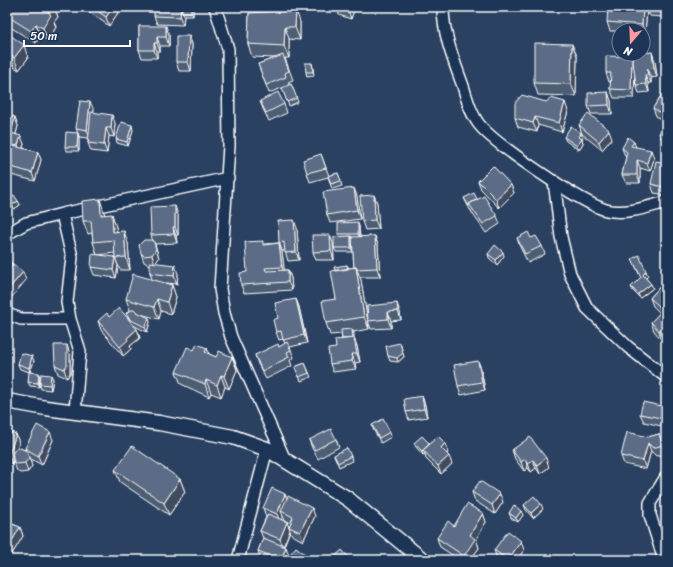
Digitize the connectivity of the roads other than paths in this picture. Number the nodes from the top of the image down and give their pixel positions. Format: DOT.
graph roads {
  1 [pos="215,7"];
  2 [pos="442,7"];
  3 [pos="228,178"];
  4 [pos="554,181"];
  5 [pos="666,202"];
  6 [pos="62,214"];
  7 [pos="7,234"];
  8 [pos="7,314"];
  9 [pos="70,319"];
  10 [pos="666,378"];
  11 [pos="7,400"];
  12 [pos="76,412"];
  13 [pos="267,449"];
  14 [pos="284,460"];
  15 [pos="666,477"];
  16 [pos="238,560"];
  17 [pos="423,560"];
  18 [pos="664,560"];
  1 -- 3 [label="street"];
  2 -- 4 [label="street"];
  3 -- 6 [label="street"];
  3 -- 14 [label="street"];
  4 -- 5 [label="street"];
  4 -- 10 [label="street"];
  6 -- 7 [label="street"];
  6 -- 9 [label="street"];
  8 -- 9 [label="street"];
  9 -- 12 [label="street"];
  11 -- 12 [label="street"];
  12 -- 13 [label="street"];
  13 -- 14 [label="street"];
  13 -- 16 [label="street"];
  14 -- 17 [label="street"];
  15 -- 18 [label="street"];
}
